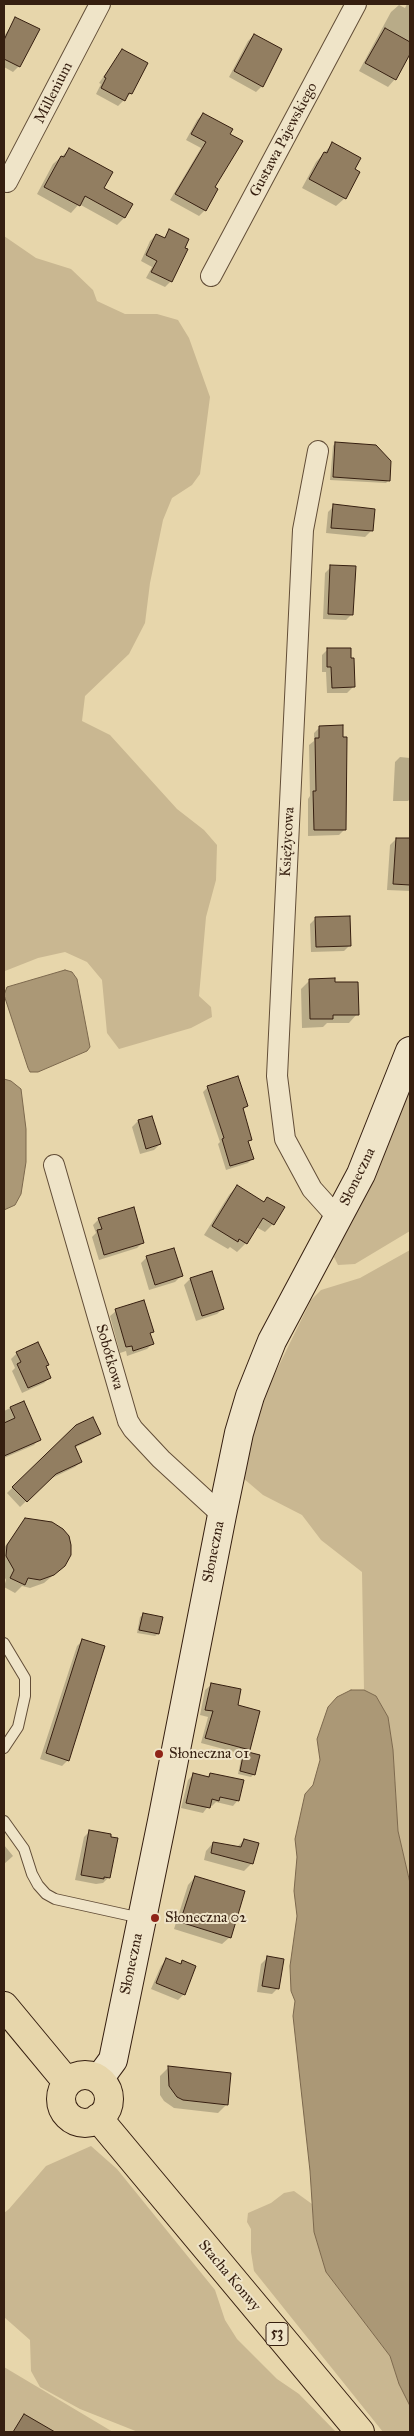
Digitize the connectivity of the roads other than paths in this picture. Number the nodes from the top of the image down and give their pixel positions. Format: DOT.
graph roads {
  1 [pos="100,4"];
  2 [pos="356,4"];
  3 [pos="8,182"];
  4 [pos="211,276"];
  5 [pos="318,451"];
  6 [pos="410,1051"];
  7 [pos="54,1165"];
  8 [pos="338,1218"];
  9 [pos="222,1515"];
  10 [pos="4,1643"];
  11 [pos="4,1748"];
  12 [pos="4,1820"];
  13 [pos="143,1918"];
  14 [pos="4,2006"];
  15 [pos="99,2079"];
  16 [pos="67,2082"];
  17 [pos="98,2118"];
  18 [pos="360,2432"];
  1 -- 3 [label="street, Millenium"];
  2 -- 4 [label="street, Gustawa Pajewskiego"];
  5 -- 8 [label="street, Księżycowa"];
  6 -- 8 [label="street, Słoneczna"];
  7 -- 9 [label="street, Sobótkowa"];
  8 -- 9 [label="street, Słoneczna"];
  9 -- 13 [label="street, Słoneczna"];
  10 -- 11 [label="lane"];
  12 -- 13 [label="lane"];
  13 -- 15 [label="street, Słoneczna"];
  14 -- 16 [label="main road"];
  15 -- 16 [label="main road"];
  15 -- 17 [label="main road"];
  16 -- 17 [label="main road"];
  17 -- 18 [label="main road, Stacha Konwy / 53"];
}
